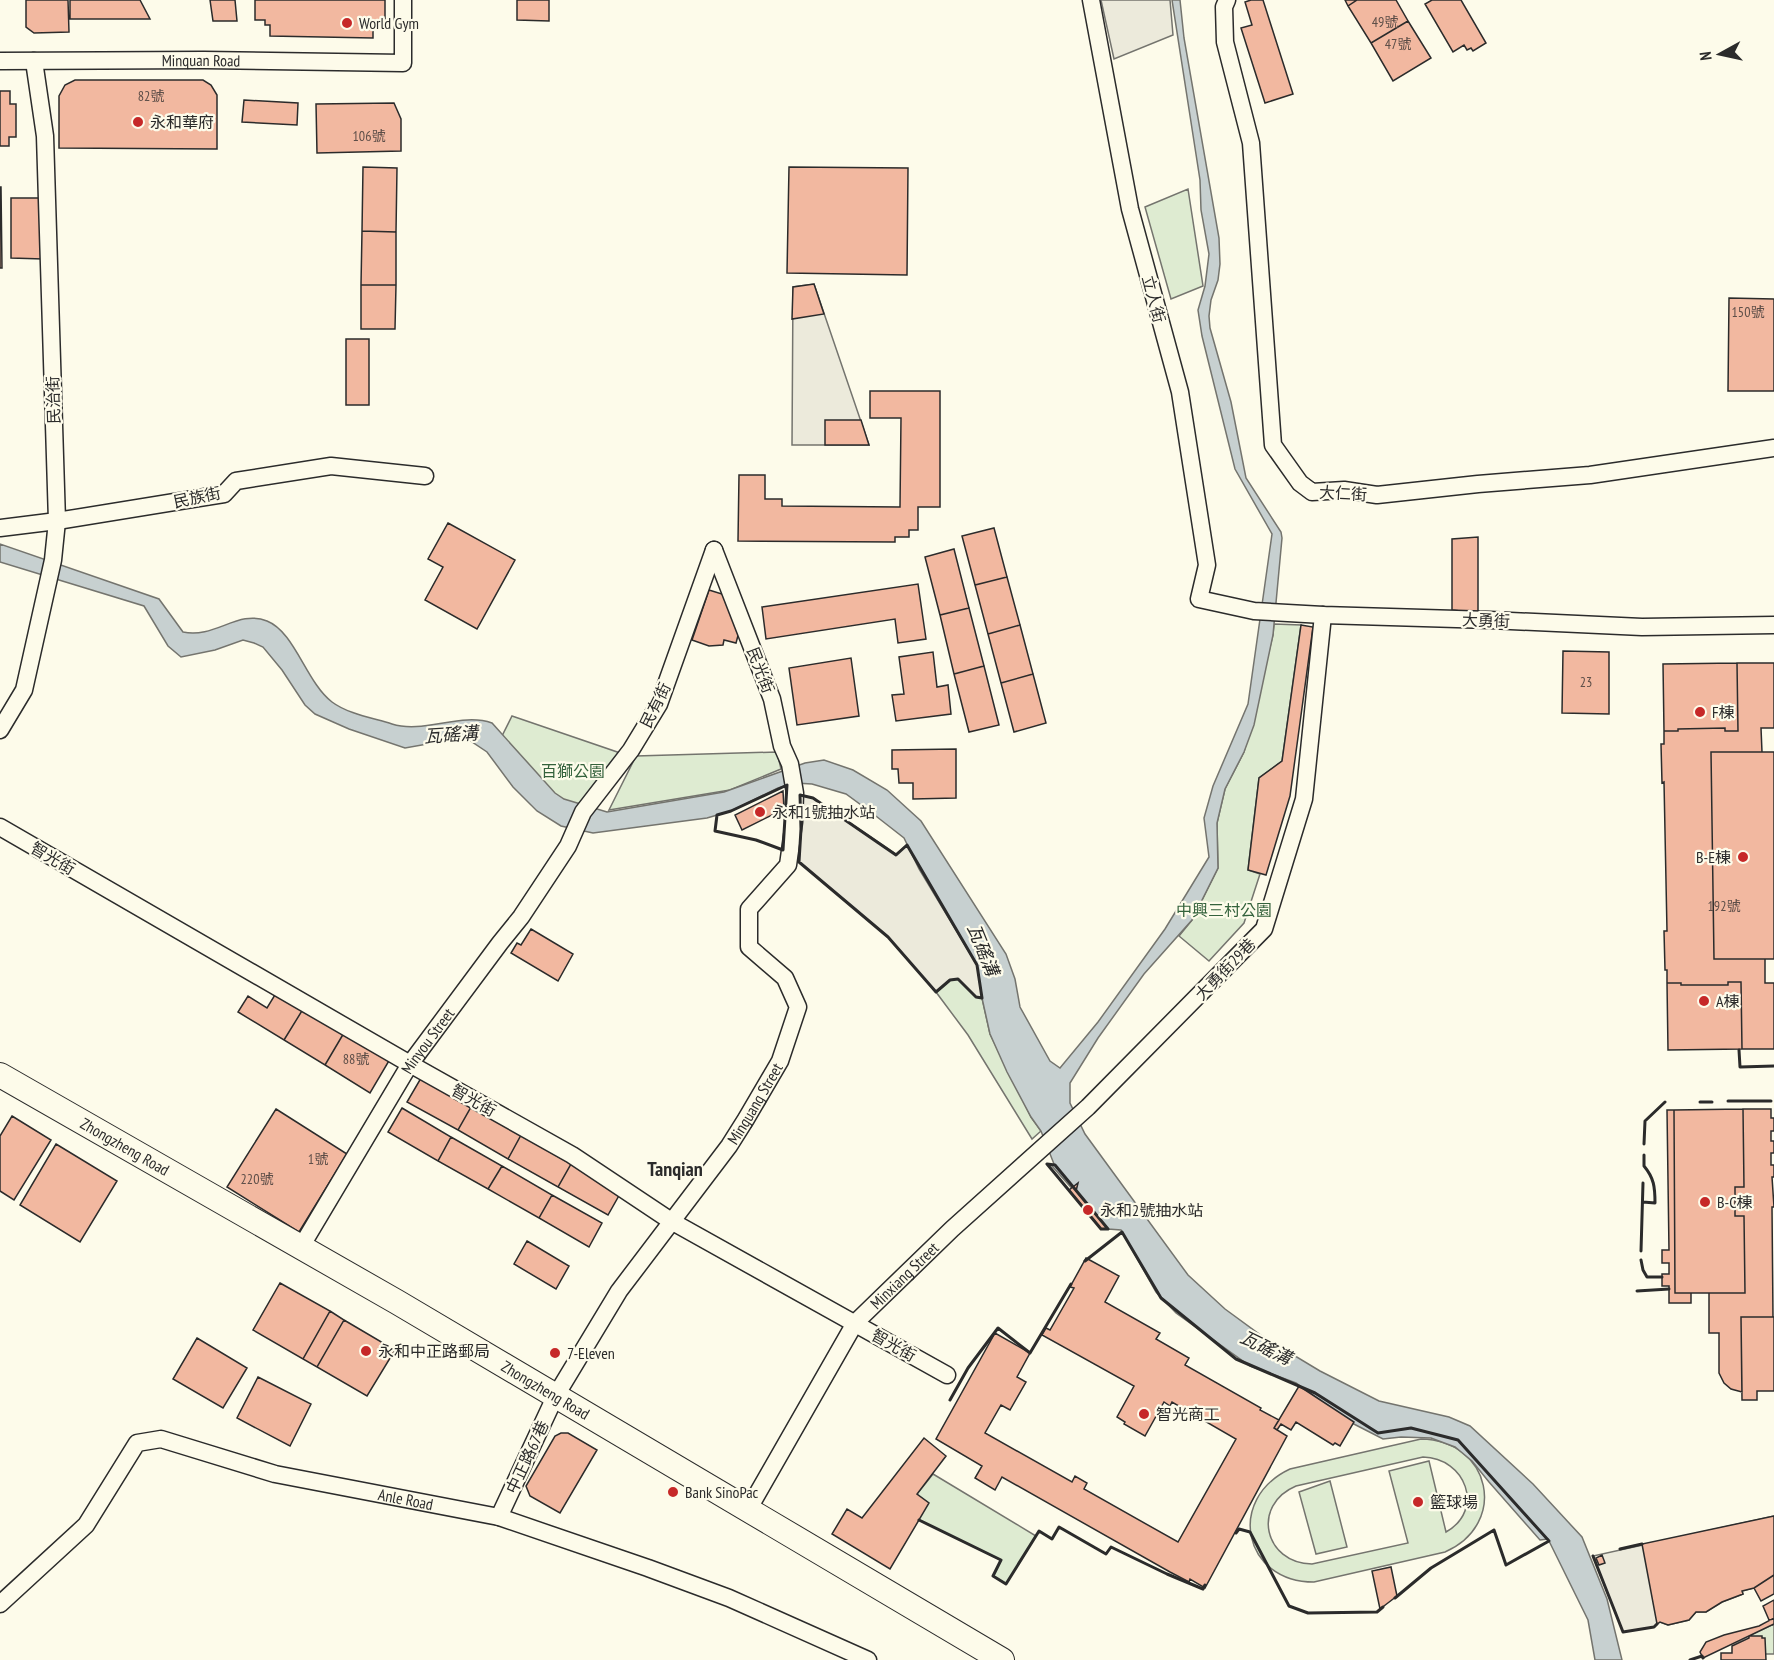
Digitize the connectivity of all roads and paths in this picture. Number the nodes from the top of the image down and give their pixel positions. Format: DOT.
graph roads {
  1 [pos="403,0"];
  2 [pos="1091,0"];
  3 [pos="1227,0"];
  4 [pos="0,61"];
  5 [pos="34,61"];
  6 [pos="1774,448"];
  7 [pos="425,476"];
  8 [pos="57,521"];
  9 [pos="0,528"];
  10 [pos="714,549"];
  11 [pos="1199,599"];
  12 [pos="1323,615"];
  13 [pos="1774,625"];
  14 [pos="0,730"];
  15 [pos="795,793"];
  16 [pos="0,827"];
  17 [pos="567,846"];
  18 [pos="410,1065"];
  19 [pos="0,1075"];
  20 [pos="1032,1155"];
  21 [pos="671,1221"];
  22 [pos="301,1247"];
  23 [pos="855,1323"];
  24 [pos="947,1375"];
  25 [pos="555,1396"];
  26 [pos="748,1510"];
  27 [pos="499,1518"];
  28 [pos="0,1604"];
  29 [pos="996,1658"];
  30 [pos="868,1660"];
  1 -- 5 [label="street, Minquan Road"];
  2 -- 11 [label="street, 立人街"];
  3 -- 6 [label="street, 大仁街"];
  4 -- 5 [label="street, Minquan Road"];
  5 -- 8 [label="street, 民治街"];
  7 -- 8 [label="street, 民族街"];
  8 -- 9 [label="street, 民族街"];
  8 -- 14 [label="street, 民治街"];
  10 -- 15 [label="street, 民光街"];
  10 -- 17 [label="street, 民有街"];
  11 -- 12 [label="street, 大勇街"];
  12 -- 13 [label="street, 大勇街"];
  12 -- 20 [label="street, 大勇街29巷"];
  15 -- 21 [label="street, Minguang Street"];
  16 -- 18 [label="street, 智光街"];
  17 -- 18 [label="street, Minyou Street"];
  18 -- 21 [label="street, 智光街"];
  18 -- 22 [label="street, Minyou Street"];
  19 -- 22 [label="street, Zhongzheng Road"];
  20 -- 23 [label="street, Minxiang Street"];
  21 -- 23 [label="street, 智光街"];
  21 -- 25 [label="street, Minguang Street"];
  22 -- 25 [label="street, Zhongzheng Road"];
  23 -- 24 [label="street, 智光街"];
  23 -- 26 [label="street, Minxiang Street"];
  25 -- 26 [label="street, Zhongzheng Road"];
  25 -- 27 [label="street, 中正路67巷"];
  26 -- 29 [label="street, Zhongzheng Road"];
  27 -- 28 [label="street, Anle Road"];
  27 -- 30 [label="street, Anle Road"];
}
